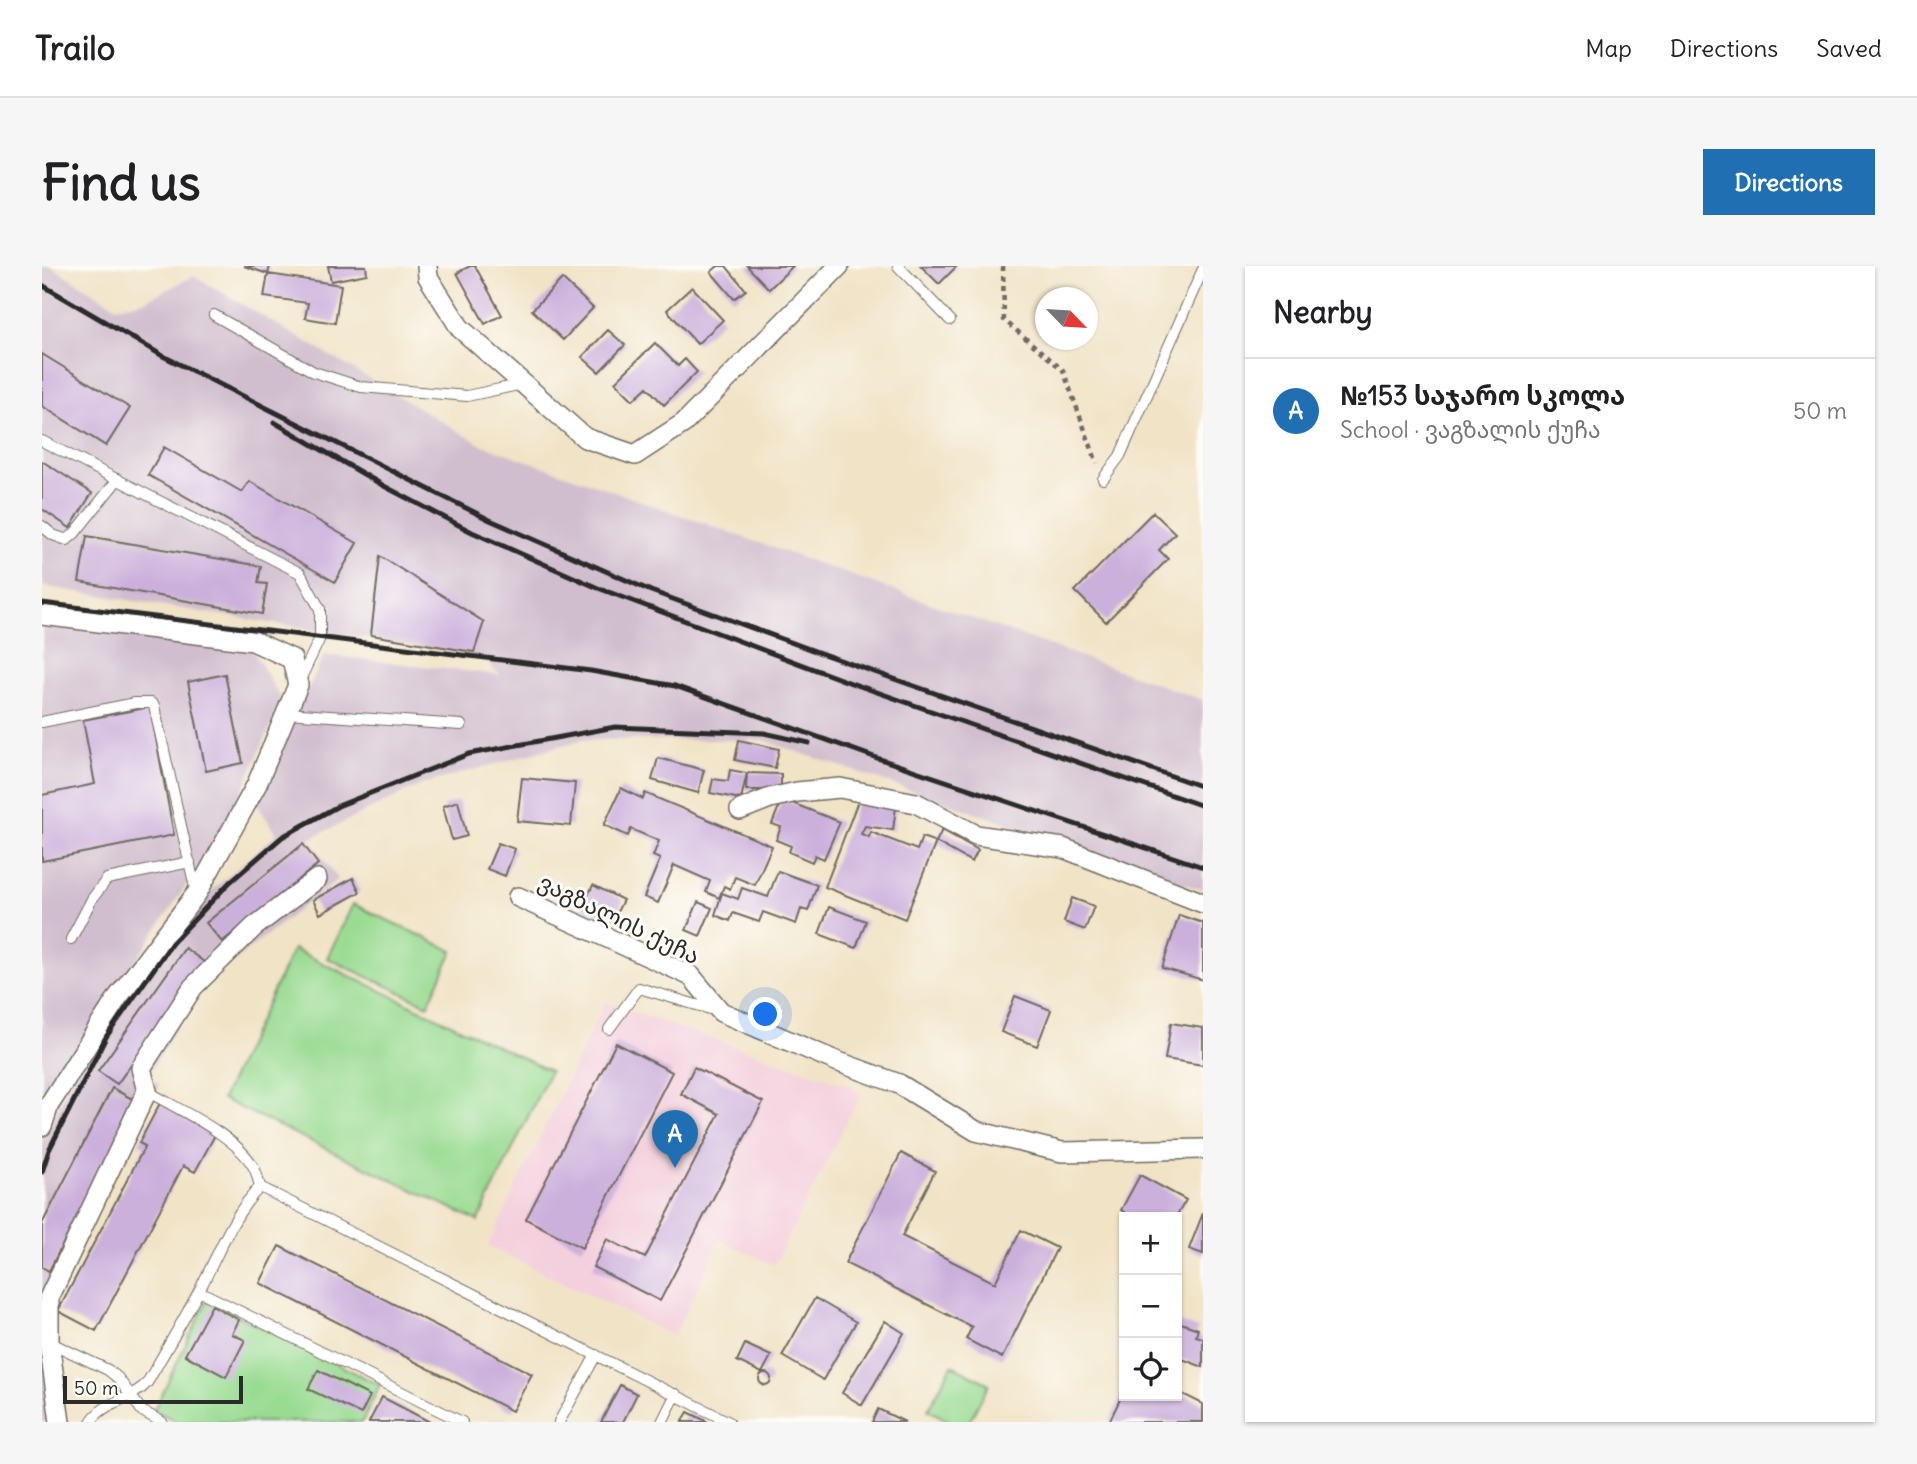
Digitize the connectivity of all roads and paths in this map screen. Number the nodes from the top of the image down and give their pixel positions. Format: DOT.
graph roads {
  1 [pos="427,266"];
  2 [pos="839,266"];
  3 [pos="898,266"];
  4 [pos="1003,266"];
  5 [pos="1203,269"];
  6 [pos="214,315"];
  7 [pos="950,320"];
  8 [pos="524,384"];
  9 [pos="42,441"];
  10 [pos="118,479"];
  11 [pos="1103,479"];
  12 [pos="42,526"];
  13 [pos="42,615"];
  14 [pos="298,685"];
  15 [pos="286,713"];
  16 [pos="42,722"];
  17 [pos="461,724"];
  18 [pos="740,810"];
  19 [pos="190,862"];
  20 [pos="317,879"];
  21 [pos="197,892"];
  22 [pos="518,897"];
  23 [pos="1203,903"];
  24 [pos="71,939"];
  25 [pos="721,1012"];
  26 [pos="609,1029"];
  27 [pos="148,1091"];
  28 [pos="46,1102"];
  29 [pos="42,1126"];
  30 [pos="1203,1149"];
  31 [pos="260,1187"];
  32 [pos="199,1291"];
  33 [pos="49,1342"];
  34 [pos="596,1355"];
  35 [pos="676,1394"];
  36 [pos="131,1397"];
  37 [pos="60,1422"];
  38 [pos="91,1422"];
  39 [pos="162,1422"];
  40 [pos="462,1422"];
  41 [pos="559,1422"];
  42 [pos="662,1422"];
  43 [pos="729,1422"];
  1 -- 8 [label="street"];
  2 -- 8 [label="street"];
  3 -- 7 [label="lane"];
  4 -- 11 [label="path"];
  5 -- 11 [label="lane"];
  6 -- 8 [label="lane"];
  9 -- 10 [label="lane"];
  10 -- 12 [label="lane"];
  10 -- 14 [label="lane"];
  13 -- 14 [label="street"];
  14 -- 15 [label="street"];
  15 -- 17 [label="lane"];
  15 -- 21 [label="street"];
  16 -- 19 [label="lane"];
  18 -- 23 [label="street"];
  19 -- 21 [label="lane"];
  19 -- 24 [label="lane"];
  20 -- 27 [label="street"];
  21 -- 28 [label="street"];
  22 -- 25 [label="street, ვაგზალის ქუჩა"];
  25 -- 26 [label="lane"];
  25 -- 30 [label="street, ვაგზალის ქუჩა"];
  27 -- 31 [label="lane"];
  27 -- 33 [label="street"];
  28 -- 29 [label="street"];
  31 -- 32 [label="lane"];
  31 -- 34 [label="lane"];
  32 -- 36 [label="lane"];
  32 -- 40 [label="lane"];
  33 -- 36 [label="lane"];
  33 -- 37 [label="street"];
  34 -- 35 [label="lane"];
  34 -- 41 [label="lane"];
  35 -- 42 [label="lane"];
  35 -- 43 [label="lane"];
  36 -- 38 [label="lane"];
  36 -- 39 [label="lane"];
}
